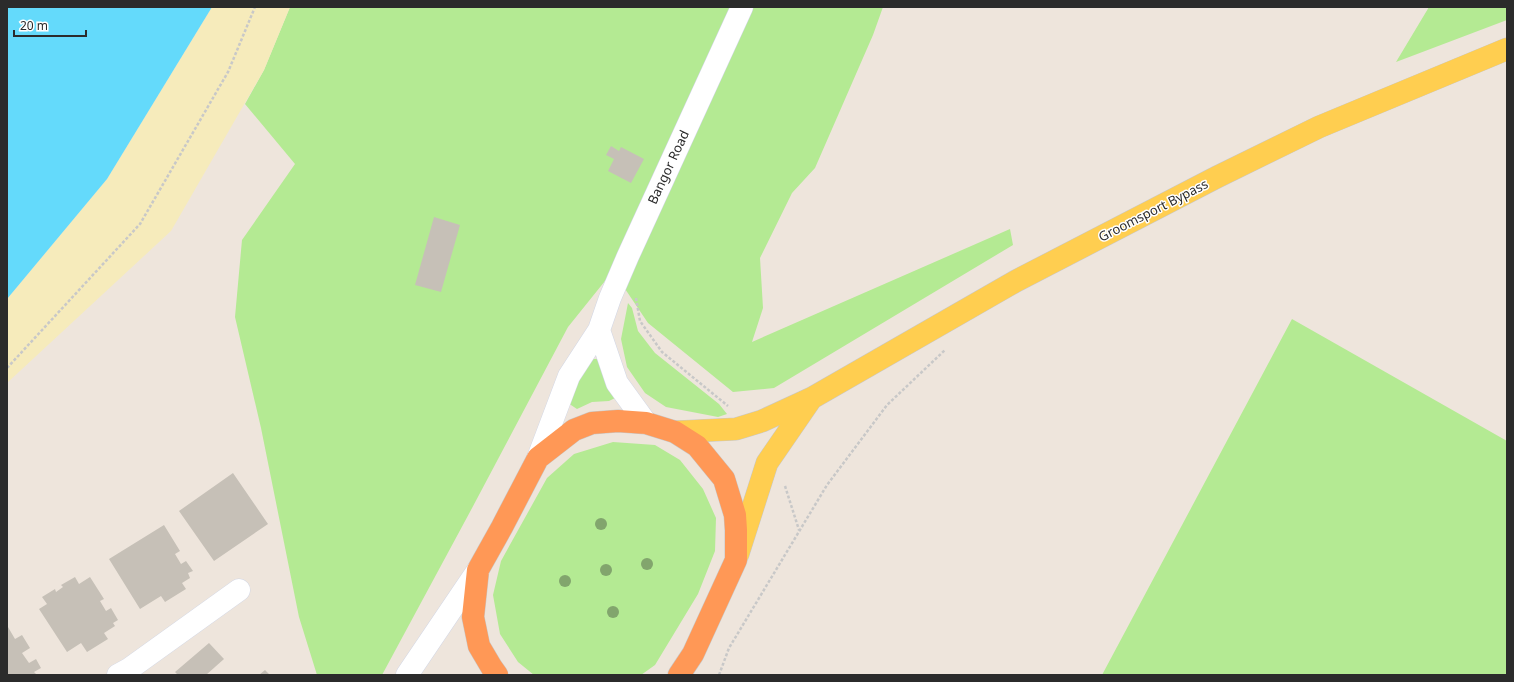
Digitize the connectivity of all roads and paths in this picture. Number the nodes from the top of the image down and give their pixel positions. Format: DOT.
graph roads {
  1 [pos="255,7"];
  2 [pos="742,7"];
  3 [pos="1507,49"];
  4 [pos="635,292"];
  5 [pos="599,330"];
  6 [pos="948,347"];
  7 [pos="7,368"];
  8 [pos="812,398"];
  9 [pos="646,423"];
  10 [pos="736,429"];
  11 [pos="675,432"];
  12 [pos="538,458"];
  13 [pos="784,481"];
  14 [pos="800,531"];
  15 [pos="736,560"];
  16 [pos="478,570"];
  17 [pos="239,590"];
  18 [pos="127,673"];
  19 [pos="407,675"];
  20 [pos="497,675"];
  21 [pos="679,675"];
  22 [pos="719,675"];
  1 -- 7 [label="path"];
  2 -- 5 [label="main road, Bangor Road"];
  3 -- 8 [label="main road, Groomsport Bypass"];
  4 -- 10 [label="path"];
  5 -- 9 [label="main road"];
  5 -- 12 [label="main road, Bangor Road"];
  6 -- 14 [label="path"];
  8 -- 10 [label="main road, Groomsport Bypass"];
  8 -- 15 [label="main road, Groomsport Bypass"];
  9 -- 11 [label="highway"];
  9 -- 12 [label="highway"];
  10 -- 11 [label="main road, Groomsport Bypass"];
  11 -- 15 [label="highway"];
  12 -- 16 [label="highway"];
  13 -- 14 [label="path"];
  14 -- 22 [label="path"];
  15 -- 21 [label="highway"];
  16 -- 19 [label="main road"];
  16 -- 20 [label="highway"];
  17 -- 18 [label="main road"];
}
